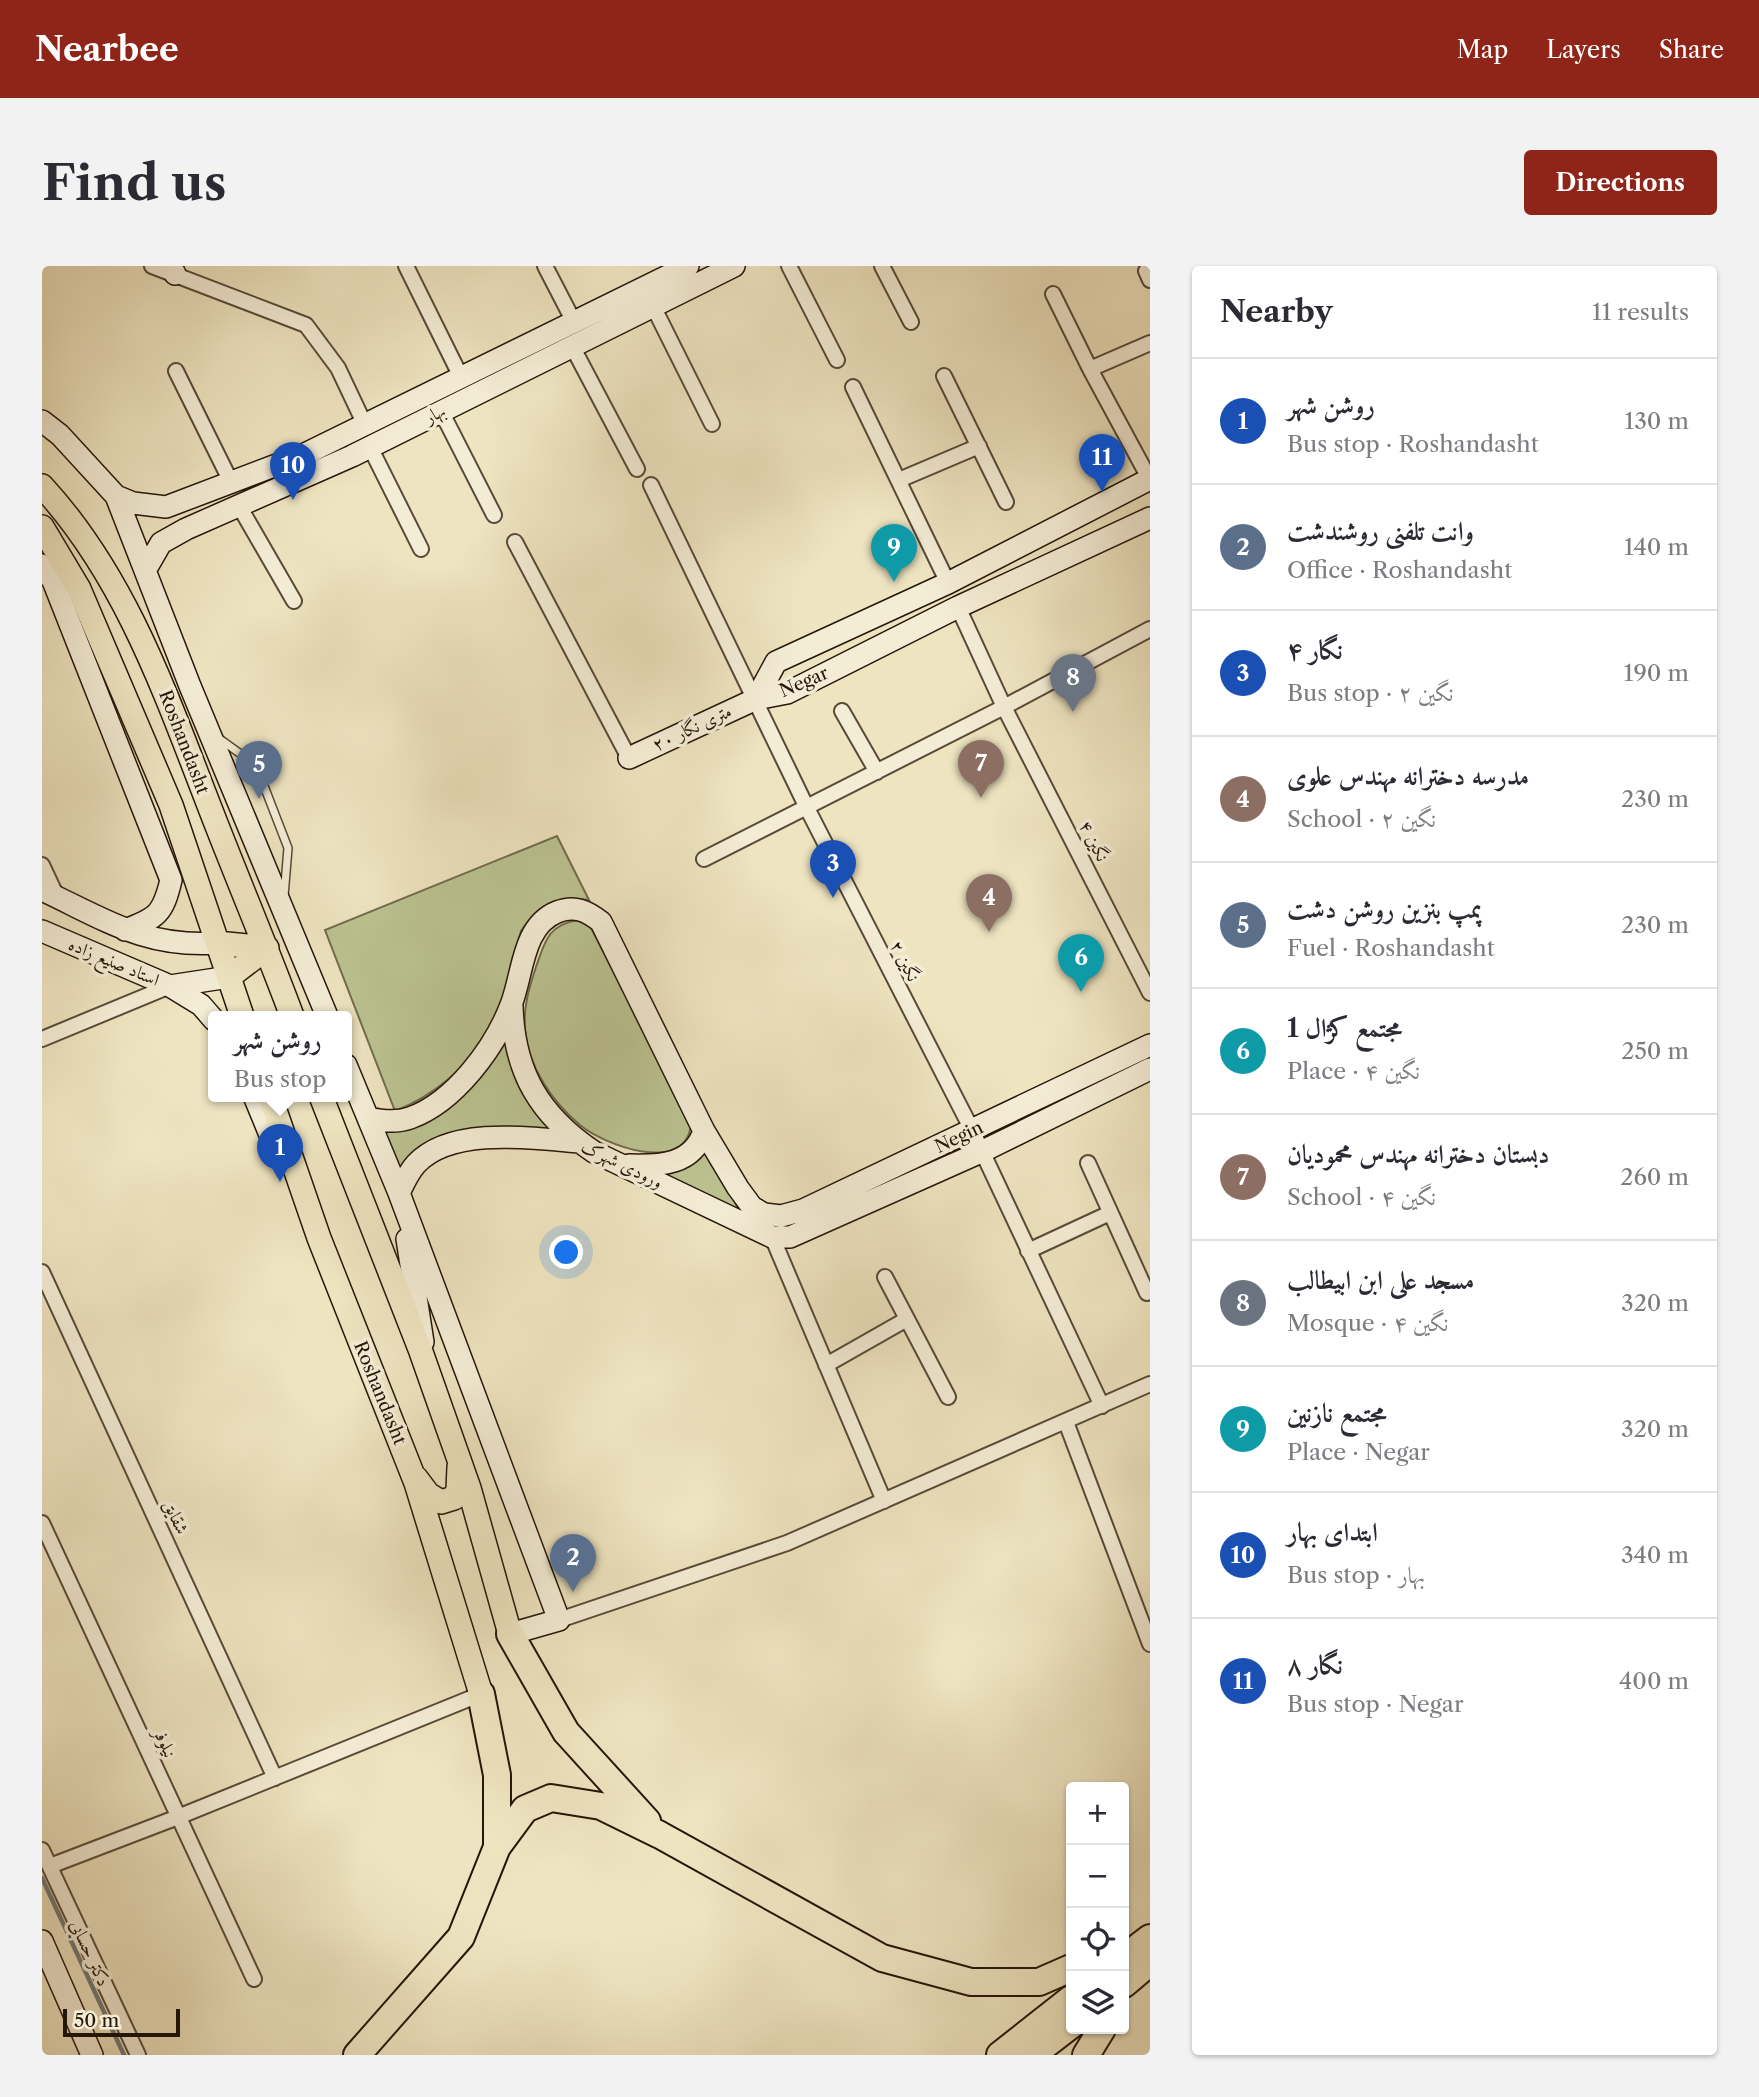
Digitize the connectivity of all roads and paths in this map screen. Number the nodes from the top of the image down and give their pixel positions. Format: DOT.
graph roads {
  1 [pos="152,266"];
  2 [pos="406,266"];
  3 [pos="545,266"];
  4 [pos="688,266"];
  5 [pos="734,266"];
  6 [pos="789,266"];
  7 [pos="882,266"];
  8 [pos="173,270"];
  9 [pos="1053,293"];
  10 [pos="653,306"];
  11 [pos="911,322"];
  12 [pos="577,336"];
  13 [pos="1150,343"];
  14 [pos="836,360"];
  15 [pos="1090,369"];
  16 [pos="176,371"];
  17 [pos="944,376"];
  18 [pos="461,377"];
  19 [pos="853,387"];
  20 [pos="441,411"];
  21 [pos="42,421"];
  22 [pos="712,424"];
  23 [pos="365,425"];
  24 [pos="979,446"];
  25 [pos="370,447"];
  26 [pos="637,469"];
  27 [pos="899,480"];
  28 [pos="1150,480"];
  29 [pos="231,482"];
  30 [pos="651,485"];
  31 [pos="42,486"];
  32 [pos="116,496"];
  33 [pos="1006,502"];
  34 [pos="238,504"];
  35 [pos="494,515"];
  36 [pos="1150,518"];
  37 [pos="42,527"];
  38 [pos="515,542"];
  39 [pos="421,549"];
  40 [pos="42,565"];
  41 [pos="146,569"];
  42 [pos="948,583"];
  43 [pos="294,601"];
  44 [pos="958,607"];
  45 [pos="1150,629"];
  46 [pos="190,686"];
  47 [pos="756,699"];
  48 [pos="1004,707"];
  49 [pos="842,711"];
  50 [pos="182,718"];
  51 [pos="211,733"];
  52 [pos="629,758"];
  53 [pos="877,772"];
  54 [pos="161,785"];
  55 [pos="138,794"];
  56 [pos="807,807"];
  57 [pos="704,859"];
  58 [pos="42,865"];
  59 [pos="49,893"];
  60 [pos="282,904"];
  61 [pos="125,930"];
  62 [pos="42,931"];
  63 [pos="217,943"];
  64 [pos="267,948"];
  65 [pos="229,977"];
  66 [pos="170,986"];
  67 [pos="1150,993"];
  68 [pos="512,1004"];
  69 [pos="240,1011"];
  70 [pos="290,1011"];
  71 [pos="325,1011"];
  72 [pos="208,1013"];
  73 [pos="42,1039"];
  74 [pos="1150,1045"];
  75 [pos="1150,1069"];
  76 [pos="352,1079"];
  77 [pos="256,1102"];
  78 [pos="272,1102"];
  79 [pos="323,1102"];
  80 [pos="368,1118"];
  81 [pos="972,1130"];
  82 [pos="704,1131"];
  83 [pos="579,1142"];
  84 [pos="981,1153"];
  85 [pos="290,1154"];
  86 [pos="1088,1163"];
  87 [pos="623,1165"];
  88 [pos="399,1192"];
  89 [pos="1110,1213"];
  90 [pos="764,1214"];
  91 [pos="772,1237"];
  92 [pos="1028,1251"];
  93 [pos="42,1272"];
  94 [pos="885,1277"];
  95 [pos="1147,1293"];
  96 [pos="907,1319"];
  97 [pos="826,1365"];
  98 [pos="429,1376"];
  99 [pos="1150,1384"];
  100 [pos="948,1397"];
  101 [pos="1102,1406"];
  102 [pos="1066,1422"];
  103 [pos="459,1460"];
  104 [pos="411,1470"];
  105 [pos="884,1501"];
  106 [pos="42,1523"];
  107 [pos="559,1620"];
  108 [pos="510,1634"];
  109 [pos="1150,1644"];
  110 [pos="481,1694"];
  111 [pos="275,1778"];
  112 [pos="178,1817"];
  113 [pos="660,1835"];
  114 [pos="497,1847"];
  115 [pos="42,1850"];
  116 [pos="50,1866"];
  117 [pos="1150,1924"];
  118 [pos="1150,1938"];
  119 [pos="1129,1939"];
  120 [pos="42,1941"];
  121 [pos="1066,1970"];
  122 [pos="1130,1975"];
  123 [pos="254,1979"];
  124 [pos="1066,2003"];
  125 [pos="1066,2029"];
  126 [pos="1099,2034"];
  127 [pos="92,2055"];
  128 [pos="138,2055"];
  129 [pos="357,2055"];
  130 [pos="1000,2055"];
  131 [pos="1032,2055"];
  132 [pos="1086,2055"];
  1 -- 8 [label="street"];
  2 -- 18 [label="street"];
  3 -- 12 [label="street"];
  4 -- 12 [label="street, بهار"];
  5 -- 10 [label="street, بهار"];
  6 -- 14 [label="street"];
  7 -- 11 [label="street"];
  8 -- 23 [label="street"];
  9 -- 15 [label="street"];
  10 -- 12 [label="street, بهار"];
  10 -- 22 [label="street"];
  12 -- 18 [label="street, بهار"];
  12 -- 20 [label="street, بهار"];
  12 -- 26 [label="street"];
  13 -- 15 [label="street"];
  15 -- 28 [label="street"];
  16 -- 29 [label="street"];
  17 -- 24 [label="street"];
  18 -- 23 [label="street, بهار"];
  19 -- 27 [label="street"];
  20 -- 25 [label="street, بهار"];
  20 -- 35 [label="street"];
  21 -- 32 [label="street"];
  23 -- 29 [label="street, بهار"];
  24 -- 27 [label="street"];
  24 -- 33 [label="street"];
  25 -- 34 [label="street, بهار"];
  25 -- 39 [label="street"];
  27 -- 42 [label="street"];
  28 -- 42 [label="street, Negar"];
  29 -- 32 [label="street, بهار"];
  30 -- 47 [label="street, نگین ۲"];
  31 -- 50 [label="main road, Roshandasht"];
  32 -- 41 [label="street"];
  34 -- 41 [label="street, بهار"];
  34 -- 43 [label="street"];
  36 -- 44 [label="street, Negar"];
  37 -- 54 [label="main road, Roshandasht"];
  38 -- 52 [label="street"];
  40 -- 55 [label="street"];
  41 -- 46 [label="street"];
  42 -- 44 [label="street"];
  42 -- 47 [label="street, Negar"];
  44 -- 47 [label="street, Negar"];
  44 -- 48 [label="street, نگین ۴"];
  45 -- 48 [label="street"];
  46 -- 50 [label="street"];
  46 -- 51 [label="street"];
  47 -- 52 [label="street, ۲۰ متری نگار"];
  47 -- 56 [label="street, نگین ۲"];
  48 -- 53 [label="street"];
  48 -- 67 [label="street, نگین ۴"];
  49 -- 53 [label="street"];
  50 -- 51 [label="lane"];
  50 -- 64 [label="main road, Roshandasht"];
  51 -- 60 [label="street"];
  51 -- 60 [label="lane"];
  53 -- 56 [label="street"];
  54 -- 55 [label="street"];
  54 -- 63 [label="main road, Roshandasht"];
  55 -- 61 [label="street"];
  56 -- 57 [label="street"];
  56 -- 81 [label="street, نگین ۲"];
  58 -- 59 [label="street"];
  59 -- 61 [label="street, استاد صنیع زاده"];
  60 -- 71 [label="street"];
  61 -- 63 [label="street, استاد صنیع زاده"];
  62 -- 66 [label="street, استاد صنیع زاده"];
  63 -- 64 [label="main road"];
  63 -- 65 [label="main road, Roshandasht"];
  64 -- 65 [label="main road"];
  64 -- 70 [label="main road, Roshandasht"];
  65 -- 66 [label="street, استاد صنیع زاده"];
  65 -- 69 [label="main road, Roshandasht"];
  66 -- 72 [label="street"];
  66 -- 73 [label="street"];
  68 -- 80 [label="street"];
  68 -- 82 [label="street"];
  68 -- 83 [label="street"];
  74 -- 81 [label="street, Negin"];
  75 -- 84 [label="street, Negin"];
  76 -- 80 [label="street"];
  77 -- 85 [label="street"];
  78 -- 85 [label="main road, Roshandasht"];
  79 -- 98 [label="main road"];
  80 -- 88 [label="street"];
  81 -- 84 [label="street, نگین ۲"];
  81 -- 90 [label="street, Negin"];
  82 -- 87 [label="street"];
  82 -- 90 [label="street"];
  83 -- 87 [label="street, ورودی شهرک"];
  83 -- 88 [label="street, ورودی شهرک"];
  84 -- 91 [label="street, Negin"];
  84 -- 92 [label="street, نگین ۲"];
  85 -- 104 [label="main road, Roshandasht"];
  86 -- 89 [label="street"];
  87 -- 91 [label="street, ورودی شهرک"];
  88 -- 98 [label="street"];
  88 -- 107 [label="street"];
  89 -- 92 [label="street"];
  89 -- 95 [label="street"];
  90 -- 91 [label="street"];
  91 -- 97 [label="street"];
  92 -- 101 [label="street, نگین ۲"];
  93 -- 111 [label="street, شقایق"];
  94 -- 96 [label="street"];
  96 -- 97 [label="street"];
  96 -- 100 [label="street"];
  97 -- 105 [label="street"];
  98 -- 103 [label="main road"];
  99 -- 101 [label="street"];
  101 -- 102 [label="street"];
  102 -- 105 [label="street"];
  102 -- 109 [label="street"];
  103 -- 104 [label="main road"];
  103 -- 108 [label="main road"];
  104 -- 110 [label="main road, Roshandasht"];
  105 -- 107 [label="street"];
  106 -- 112 [label="street, نیلوفر"];
  107 -- 108 [label="street"];
  108 -- 113 [label="highway"];
  110 -- 111 [label="street"];
  110 -- 114 [label="highway"];
  111 -- 112 [label="street"];
  112 -- 116 [label="street"];
  112 -- 123 [label="street, نیلوفر"];
  113 -- 114 [label="highway"];
  113 -- 121 [label="highway"];
  114 -- 129 [label="highway"];
  115 -- 116 [label="street, دکتر حسابی"];
  116 -- 128 [label="street, دکتر حسابی"];
  117 -- 119 [label="highway"];
  118 -- 122 [label="highway"];
  120 -- 127 [label="street"];
  124 -- 130 [label="highway"];
  125 -- 131 [label="highway"];
  126 -- 132 [label="highway"];
}
